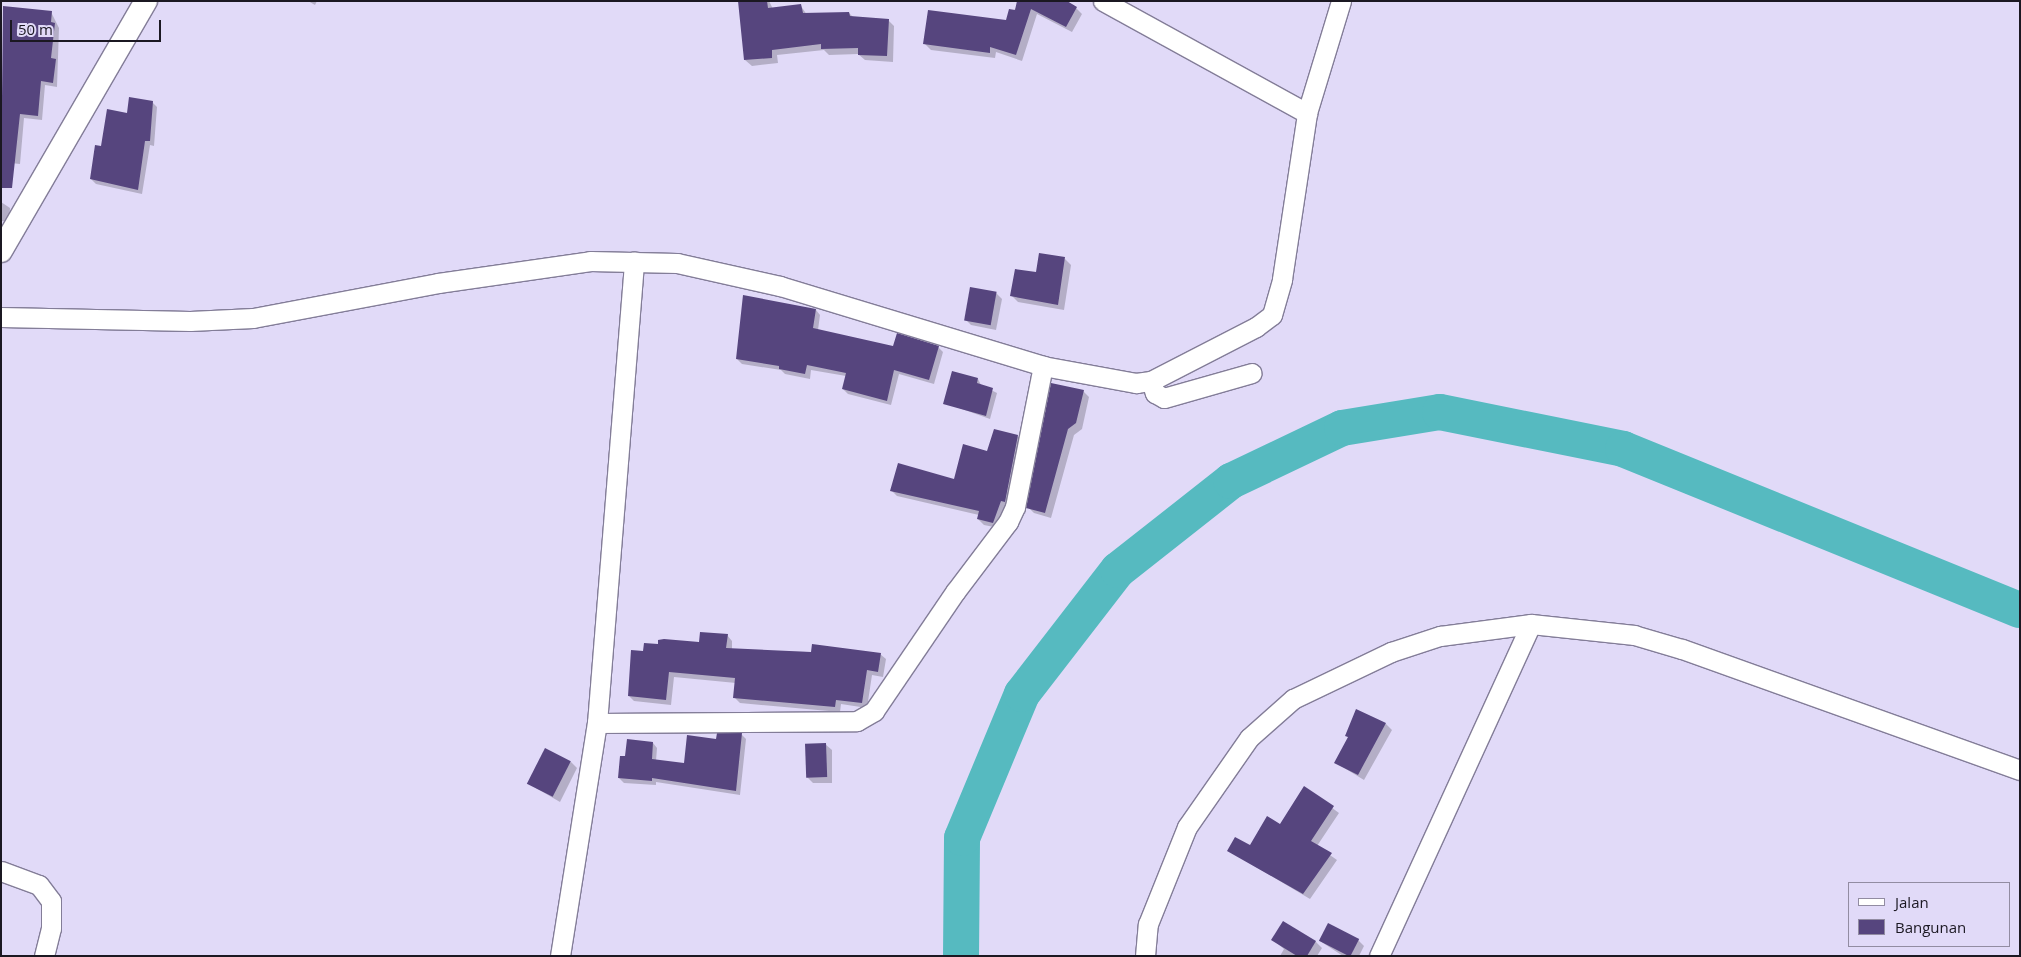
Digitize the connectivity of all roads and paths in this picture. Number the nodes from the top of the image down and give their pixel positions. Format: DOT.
graph roads {
  1 [pos="146,1"];
  2 [pos="1103,1"];
  3 [pos="1341,1"];
  4 [pos="1307,113"];
  5 [pos="1,251"];
  6 [pos="634,261"];
  7 [pos="1,318"];
  8 [pos="1043,366"];
  9 [pos="1252,373"];
  10 [pos="1151,381"];
  11 [pos="1531,624"];
  12 [pos="597,724"];
  13 [pos="2020,770"];
  14 [pos="1,871"];
  15 [pos="44,956"];
  16 [pos="560,956"];
  17 [pos="1145,956"];
  18 [pos="1379,956"];
  1 -- 5 [label="street"];
  2 -- 4 [label="street"];
  3 -- 4 [label="street"];
  4 -- 10 [label="street"];
  6 -- 7 [label="street"];
  6 -- 8 [label="street"];
  6 -- 12 [label="street"];
  8 -- 10 [label="street"];
  8 -- 12 [label="street"];
  9 -- 10 [label="street"];
  11 -- 13 [label="street"];
  11 -- 17 [label="street"];
  11 -- 18 [label="street"];
  12 -- 16 [label="street"];
  14 -- 15 [label="street"];
}
